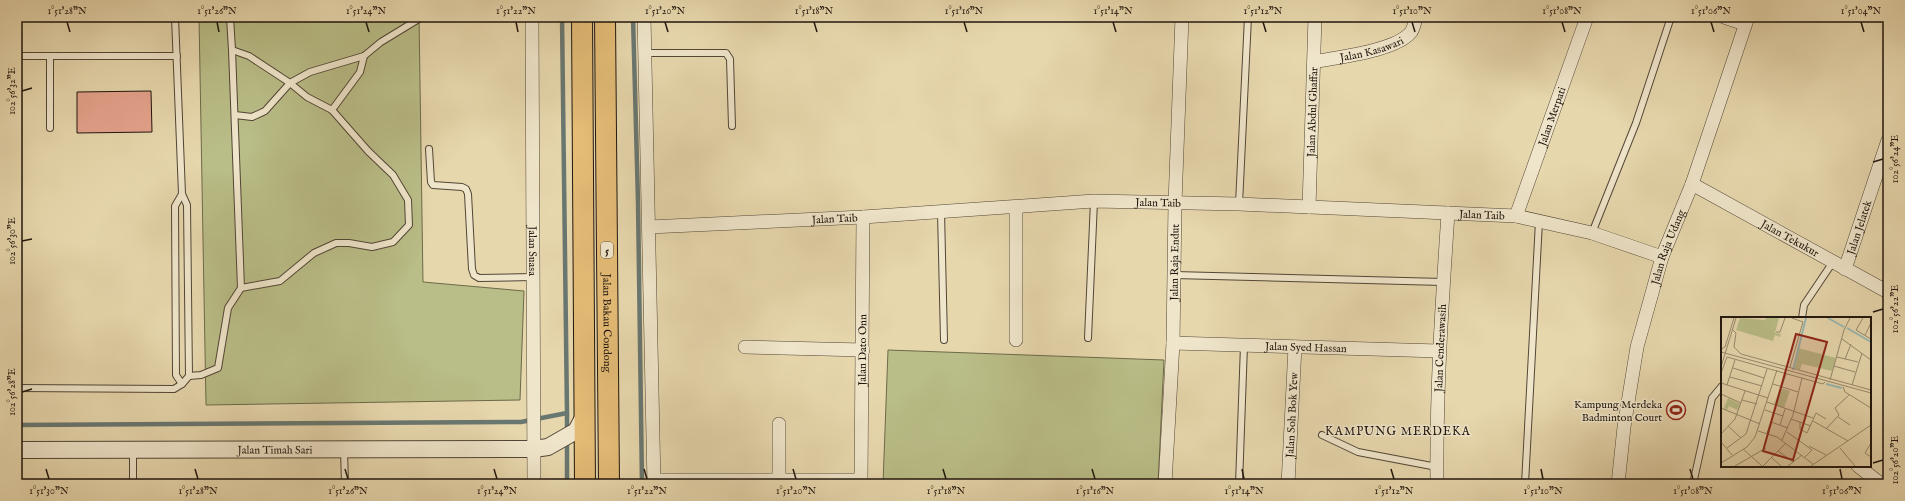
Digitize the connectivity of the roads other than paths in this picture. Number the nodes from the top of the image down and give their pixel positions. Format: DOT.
graph roads {
  1 [pos="175,17"];
  2 [pos="230,17"];
  3 [pos="422,17"];
  4 [pos="532,17"];
  5 [pos="582,17"];
  6 [pos="605,17"];
  7 [pos="644,17"];
  8 [pos="1182,17"];
  9 [pos="1248,17"];
  10 [pos="1316,17"];
  11 [pos="1416,17"];
  12 [pos="1587,17"];
  13 [pos="1671,17"];
  14 [pos="1724,17"];
  15 [pos="1747,21"];
  16 [pos="232,50"];
  17 [pos="645,53"];
  18 [pos="17,56"];
  19 [pos="50,56"];
  20 [pos="177,56"];
  21 [pos="364,56"];
  22 [pos="1314,62"];
  23 [pos="290,83"];
  24 [pos="332,110"];
  25 [pos="235,115"];
  26 [pos="732,126"];
  27 [pos="50,128"];
  28 [pos="1888,140"];
  29 [pos="430,149"];
  30 [pos="1692,184"];
  31 [pos="182,194"];
  32 [pos="1094,201"];
  33 [pos="1175,203"];
  34 [pos="1239,204"];
  35 [pos="1309,207"];
  36 [pos="1016,208"];
  37 [pos="941,212"];
  38 [pos="1448,213"];
  39 [pos="1516,216"];
  40 [pos="863,217"];
  41 [pos="1539,221"];
  42 [pos="649,227"];
  43 [pos="1592,233"];
  44 [pos="1662,257"];
  45 [pos="1833,262"];
  46 [pos="1845,269"];
  47 [pos="1174,275"];
  48 [pos="533,277"];
  49 [pos="1443,282"];
  50 [pos="241,288"];
  51 [pos="1888,292"];
  52 [pos="1802,317"];
  53 [pos="1088,338"];
  54 [pos="944,340"];
  55 [pos="1016,340"];
  56 [pos="1173,343"];
  57 [pos="1244,346"];
  58 [pos="745,347"];
  59 [pos="1295,347"];
  60 [pos="863,350"];
  61 [pos="1440,351"];
  62 [pos="189,376"];
  63 [pos="182,384"];
  64 [pos="1721,387"];
  65 [pos="17,388"];
  66 [pos="580,424"];
  67 [pos="779,424"];
  68 [pos="1322,435"];
  69 [pos="541,448"];
  70 [pos="17,450"];
  71 [pos="133,450"];
  72 [pos="344,450"];
  73 [pos="1437,467"];
  74 [pos="1859,467"];
  75 [pos="779,480"];
  76 [pos="654,482"];
  77 [pos="861,482"];
  78 [pos="1618,483"];
  79 [pos="133,484"];
  80 [pos="346,484"];
  81 [pos="534,484"];
  82 [pos="584,484"];
  83 [pos="609,484"];
  84 [pos="1165,484"];
  85 [pos="1239,484"];
  86 [pos="1288,484"];
  87 [pos="1437,484"];
  88 [pos="1525,484"];
  89 [pos="1632,484"];
  90 [pos="1693,484"];
  91 [pos="1881,484"];
  1 -- 20 [label="lane"];
  2 -- 16 [label="lane"];
  3 -- 21 [label="lane"];
  4 -- 48 [label="street, Jalan Suasa"];
  5 -- 66 [label="main road"];
  6 -- 83 [label="main road, Jalan Bakau Condong / 5"];
  7 -- 17 [label="street"];
  8 -- 33 [label="street, Jalan Raja Endut"];
  9 -- 34 [label="lane"];
  10 -- 22 [label="street, Jalan Abdul Ghaffar"];
  11 -- 22 [label="street, Jalan Kasawari"];
  12 -- 39 [label="street, Jalan Merpati"];
  13 -- 43 [label="lane"];
  14 -- 15 [label="street"];
  15 -- 30 [label="street, Jalan Raja Udang"];
  16 -- 23 [label="lane"];
  16 -- 25 [label="lane"];
  17 -- 26 [label="lane"];
  17 -- 42 [label="street"];
  18 -- 19 [label="lane"];
  19 -- 20 [label="lane"];
  19 -- 27 [label="lane"];
  20 -- 31 [label="lane"];
  21 -- 23 [label="lane"];
  21 -- 24 [label="lane"];
  22 -- 35 [label="street, Jalan Abdul Ghaffar"];
  23 -- 24 [label="lane"];
  23 -- 25 [label="lane"];
  24 -- 50 [label="lane"];
  25 -- 50 [label="lane"];
  28 -- 46 [label="street, Jalan Jelatek"];
  29 -- 48 [label="lane"];
  30 -- 44 [label="street, Jalan Raja Udang"];
  30 -- 45 [label="street, Jalan Tekukur"];
  31 -- 62 [label="lane"];
  31 -- 63 [label="lane"];
  32 -- 33 [label="street, Jalan Taib"];
  32 -- 36 [label="street, Jalan Taib"];
  32 -- 53 [label="lane"];
  33 -- 34 [label="street, Jalan Taib"];
  33 -- 47 [label="street, Jalan Raja Endut"];
  34 -- 35 [label="street, Jalan Taib"];
  35 -- 38 [label="street, Jalan Taib"];
  36 -- 37 [label="street, Jalan Taib"];
  36 -- 55 [label="street"];
  37 -- 40 [label="street, Jalan Taib"];
  37 -- 54 [label="lane"];
  38 -- 39 [label="street, Jalan Taib"];
  38 -- 49 [label="street, Jalan Cenderawasih"];
  39 -- 41 [label="street, Jalan Taib"];
  40 -- 42 [label="street, Jalan Taib"];
  40 -- 60 [label="street, Jalan Dato Onn"];
  41 -- 43 [label="street, Jalan Taib"];
  41 -- 88 [label="lane"];
  42 -- 76 [label="street"];
  43 -- 44 [label="street, Jalan Taib"];
  44 -- 78 [label="street, Jalan Raja Udang"];
  45 -- 46 [label="street, Jalan Tekukur"];
  45 -- 52 [label="lane"];
  46 -- 51 [label="street, Jalan Tekukur"];
  47 -- 49 [label="lane"];
  47 -- 56 [label="street, Jalan Raja Endut"];
  48 -- 69 [label="street, Jalan Suasa"];
  49 -- 61 [label="street, Jalan Cenderawasih"];
  50 -- 62 [label="lane"];
  56 -- 57 [label="street, Jalan Syed Hassan"];
  56 -- 84 [label="street, Jalan Raja Endut"];
  57 -- 59 [label="street, Jalan Syed Hassan"];
  57 -- 85 [label="lane"];
  58 -- 60 [label="street"];
  59 -- 61 [label="street, Jalan Syed Hassan"];
  59 -- 86 [label="street, Jalan Soh Bok Yew"];
  60 -- 77 [label="street, Jalan Dato Onn"];
  61 -- 73 [label="street, Jalan Cenderawasih"];
  62 -- 63 [label="lane"];
  63 -- 65 [label="lane"];
  64 -- 90 [label="lane"];
  66 -- 69 [label="street"];
  66 -- 82 [label="main road"];
  67 -- 75 [label="street"];
  68 -- 73 [label="lane"];
  69 -- 72 [label="street, Jalan Timah Sari"];
  69 -- 81 [label="street, Jalan Suasa"];
  70 -- 71 [label="street, Jalan Timah Sari"];
  71 -- 72 [label="street, Jalan Timah Sari"];
  71 -- 79 [label="lane"];
  72 -- 80 [label="lane"];
  73 -- 87 [label="street, Jalan Cenderawasih"];
  74 -- 91 [label="street"];
  75 -- 76 [label="street"];
  75 -- 77 [label="street"];
  78 -- 89 [label="lane"];
}
